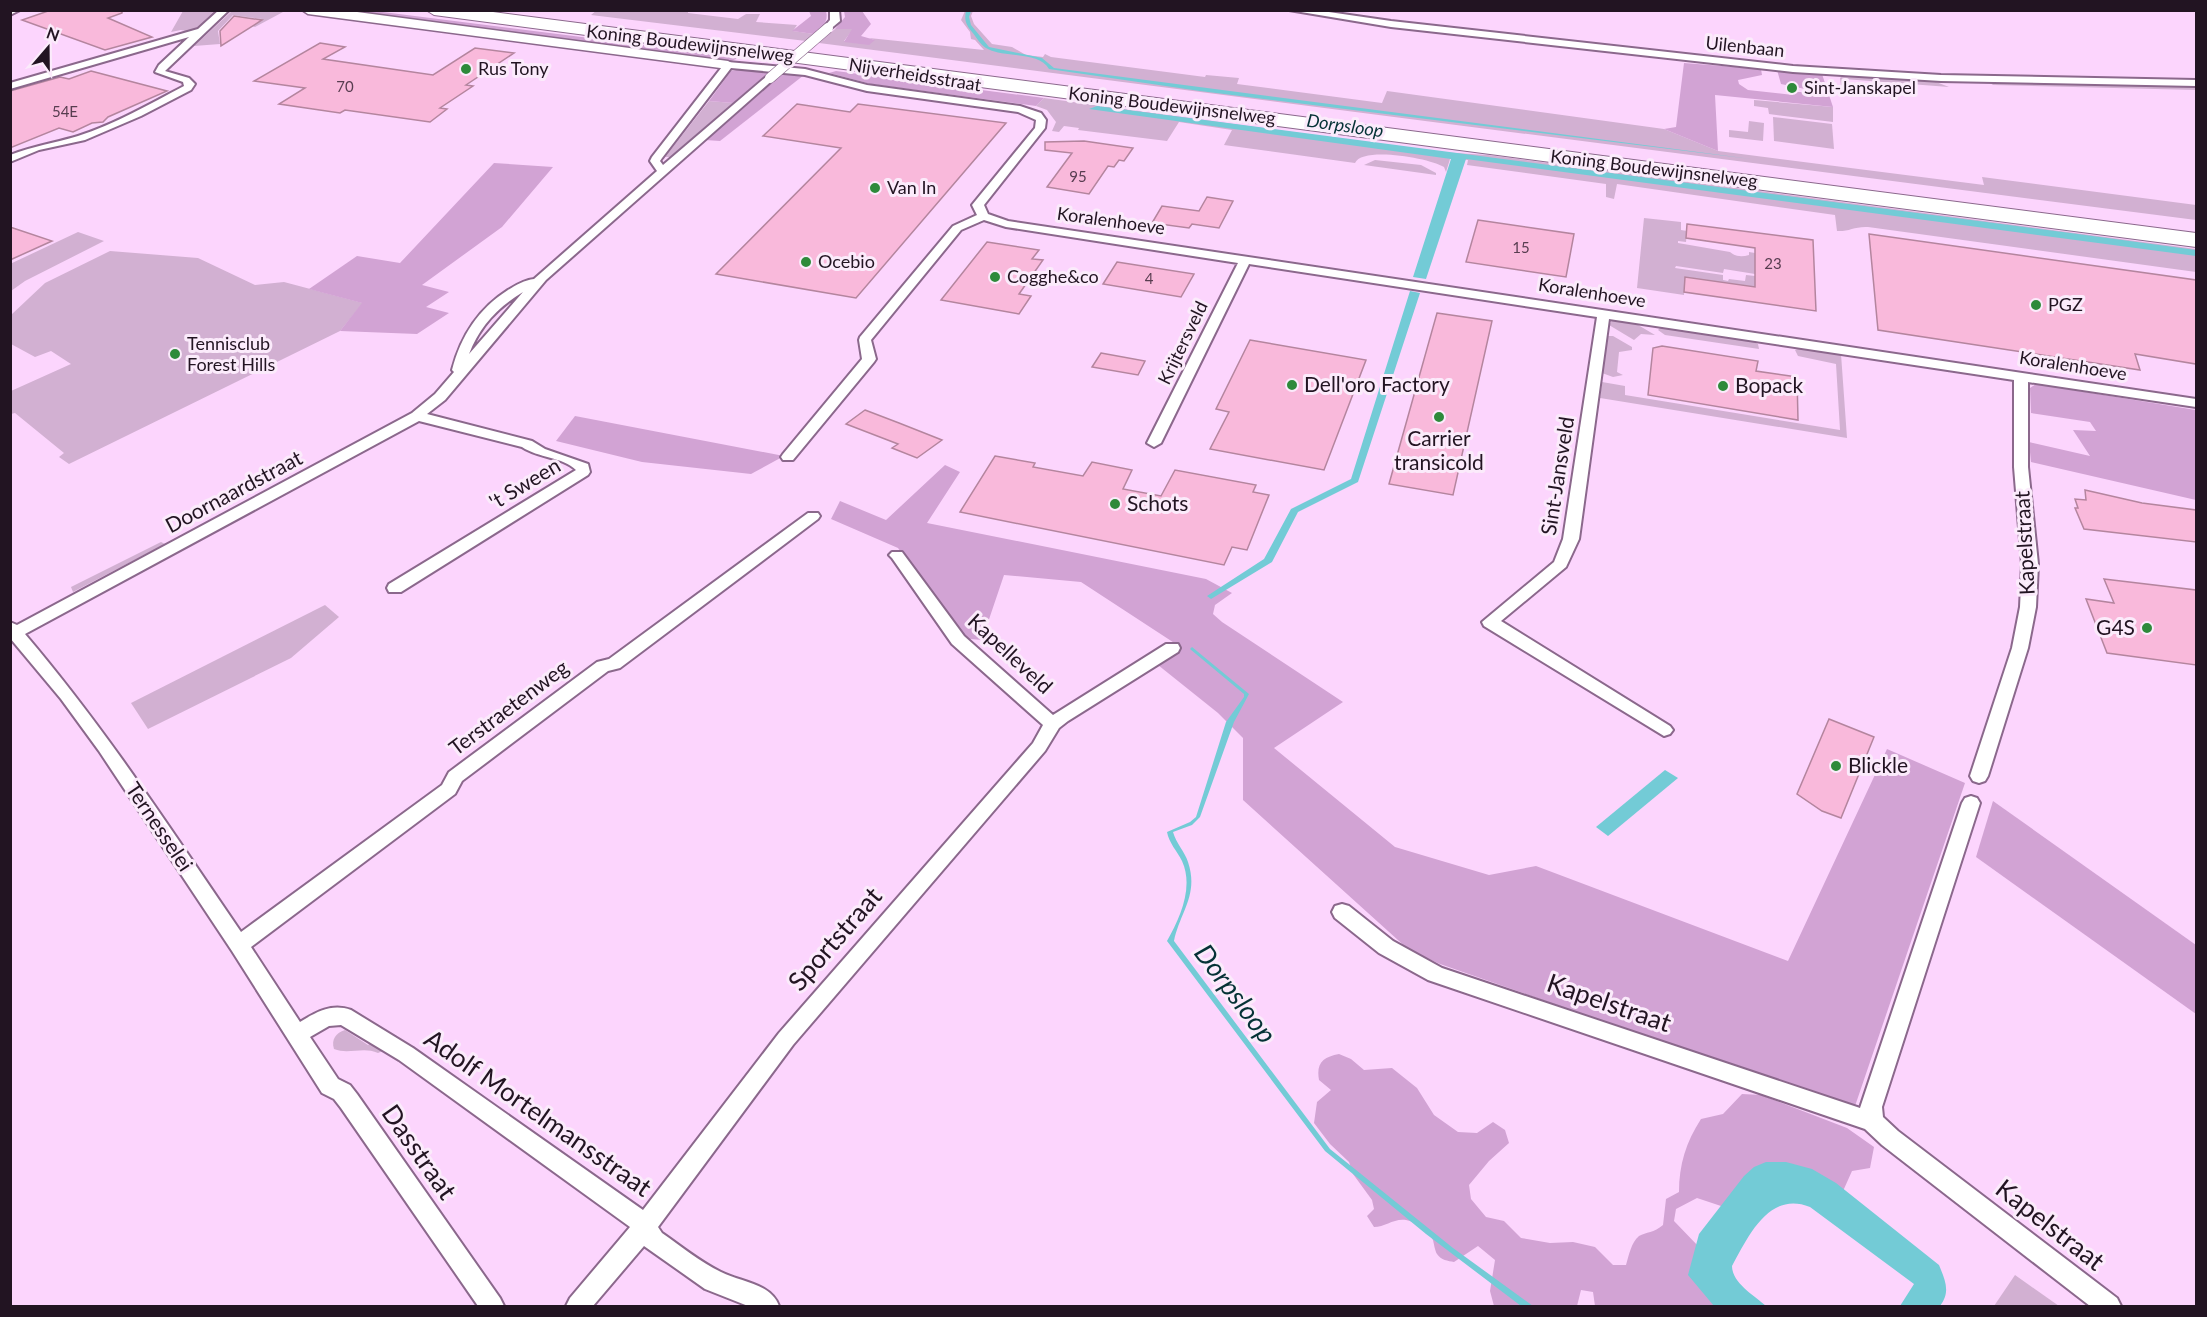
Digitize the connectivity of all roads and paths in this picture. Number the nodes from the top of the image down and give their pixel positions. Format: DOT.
graph roads {
  1 [pos="16,10"];
  2 [pos="225,10"];
  3 [pos="308,10"];
  4 [pos="434,10"];
  5 [pos="512,10"];
  6 [pos="834,10"];
  7 [pos="1293,10"];
  8 [pos="10,12"];
  9 [pos="201,31"];
  10 [pos="728,65"];
  11 [pos="2196,83"];
  12 [pos="10,86"];
  13 [pos="10,159"];
  14 [pos="662,171"];
  15 [pos="983,216"];
  16 [pos="2196,227"];
  17 [pos="2196,240"];
  18 [pos="1246,259"];
  19 [pos="542,277"];
  20 [pos="1604,313"];
  21 [pos="458,373"];
  22 [pos="2021,376"];
  23 [pos="2196,403"];
  24 [pos="417,416"];
  25 [pos="1154,443"];
  26 [pos="788,457"];
  27 [pos="813,516"];
  28 [pos="897,555"];
  29 [pos="396,588"];
  30 [pos="13,630"];
  31 [pos="1172,648"];
  32 [pos="1053,724"];
  33 [pos="1664,730"];
  34 [pos="1979,776"];
  35 [pos="1971,803"];
  36 [pos="1342,912"];
  37 [pos="239,945"];
  38 [pos="298,1034"];
  39 [pos="1872,1121"];
  40 [pos="644,1224"];
  41 [pos="492,1306"];
  42 [pos="578,1306"];
  43 [pos="767,1306"];
  44 [pos="2109,1306"];
  1 -- 8 [label="street"];
  2 -- 9 [label="street"];
  3 -- 10 [label="street, Nijverheidsstraat"];
  4 -- 17 [label="highway, Koning Boudewijnsnelweg"];
  5 -- 16 [label="highway, Koning Boudewijnsnelweg"];
  6 -- 14 [label="street, Doornaardstraat, bridge"];
  7 -- 11 [label="street, Uilenbaan"];
  9 -- 12 [label="street"];
  9 -- 13 [label="street"];
  10 -- 14 [label="street"];
  10 -- 15 [label="street, Nijverheidsstraat"];
  14 -- 19 [label="street, Doornaardstraat"];
  15 -- 18 [label="street, Koralenhoeve"];
  15 -- 26 [label="street"];
  18 -- 20 [label="street, Koralenhoeve"];
  18 -- 25 [label="street, Krijtersveld"];
  19 -- 21 [label="street, Doornaardstraat"];
  19 -- 21 [label="street, Doornaardstraat"];
  20 -- 22 [label="street, Koralenhoeve"];
  20 -- 33 [label="street, Sint-Jansveld"];
  21 -- 24 [label="street, Doornaardstraat"];
  22 -- 23 [label="street, Koralenhoeve"];
  22 -- 34 [label="street, Kapelstraat"];
  24 -- 29 [label="street, 't Sween"];
  24 -- 30 [label="street, Doornaardstraat"];
  27 -- 37 [label="street, Terstraetenweg"];
  28 -- 32 [label="street, Kapelleveld"];
  30 -- 37 [label="street, Ternesselei"];
  31 -- 32 [label="street, Sportstraat"];
  32 -- 40 [label="street, Sportstraat"];
  35 -- 39 [label="street"];
  36 -- 39 [label="street, Kapelstraat"];
  37 -- 38 [label="street, Ternesselei"];
  38 -- 40 [label="street, Adolf Mortelmansstraat"];
  38 -- 41 [label="street, Dasstraat"];
  39 -- 44 [label="street, Kapelstraat"];
  40 -- 42 [label="street, Sportstraat"];
  40 -- 43 [label="street, Adolf Mortelmansstraat"];
}
